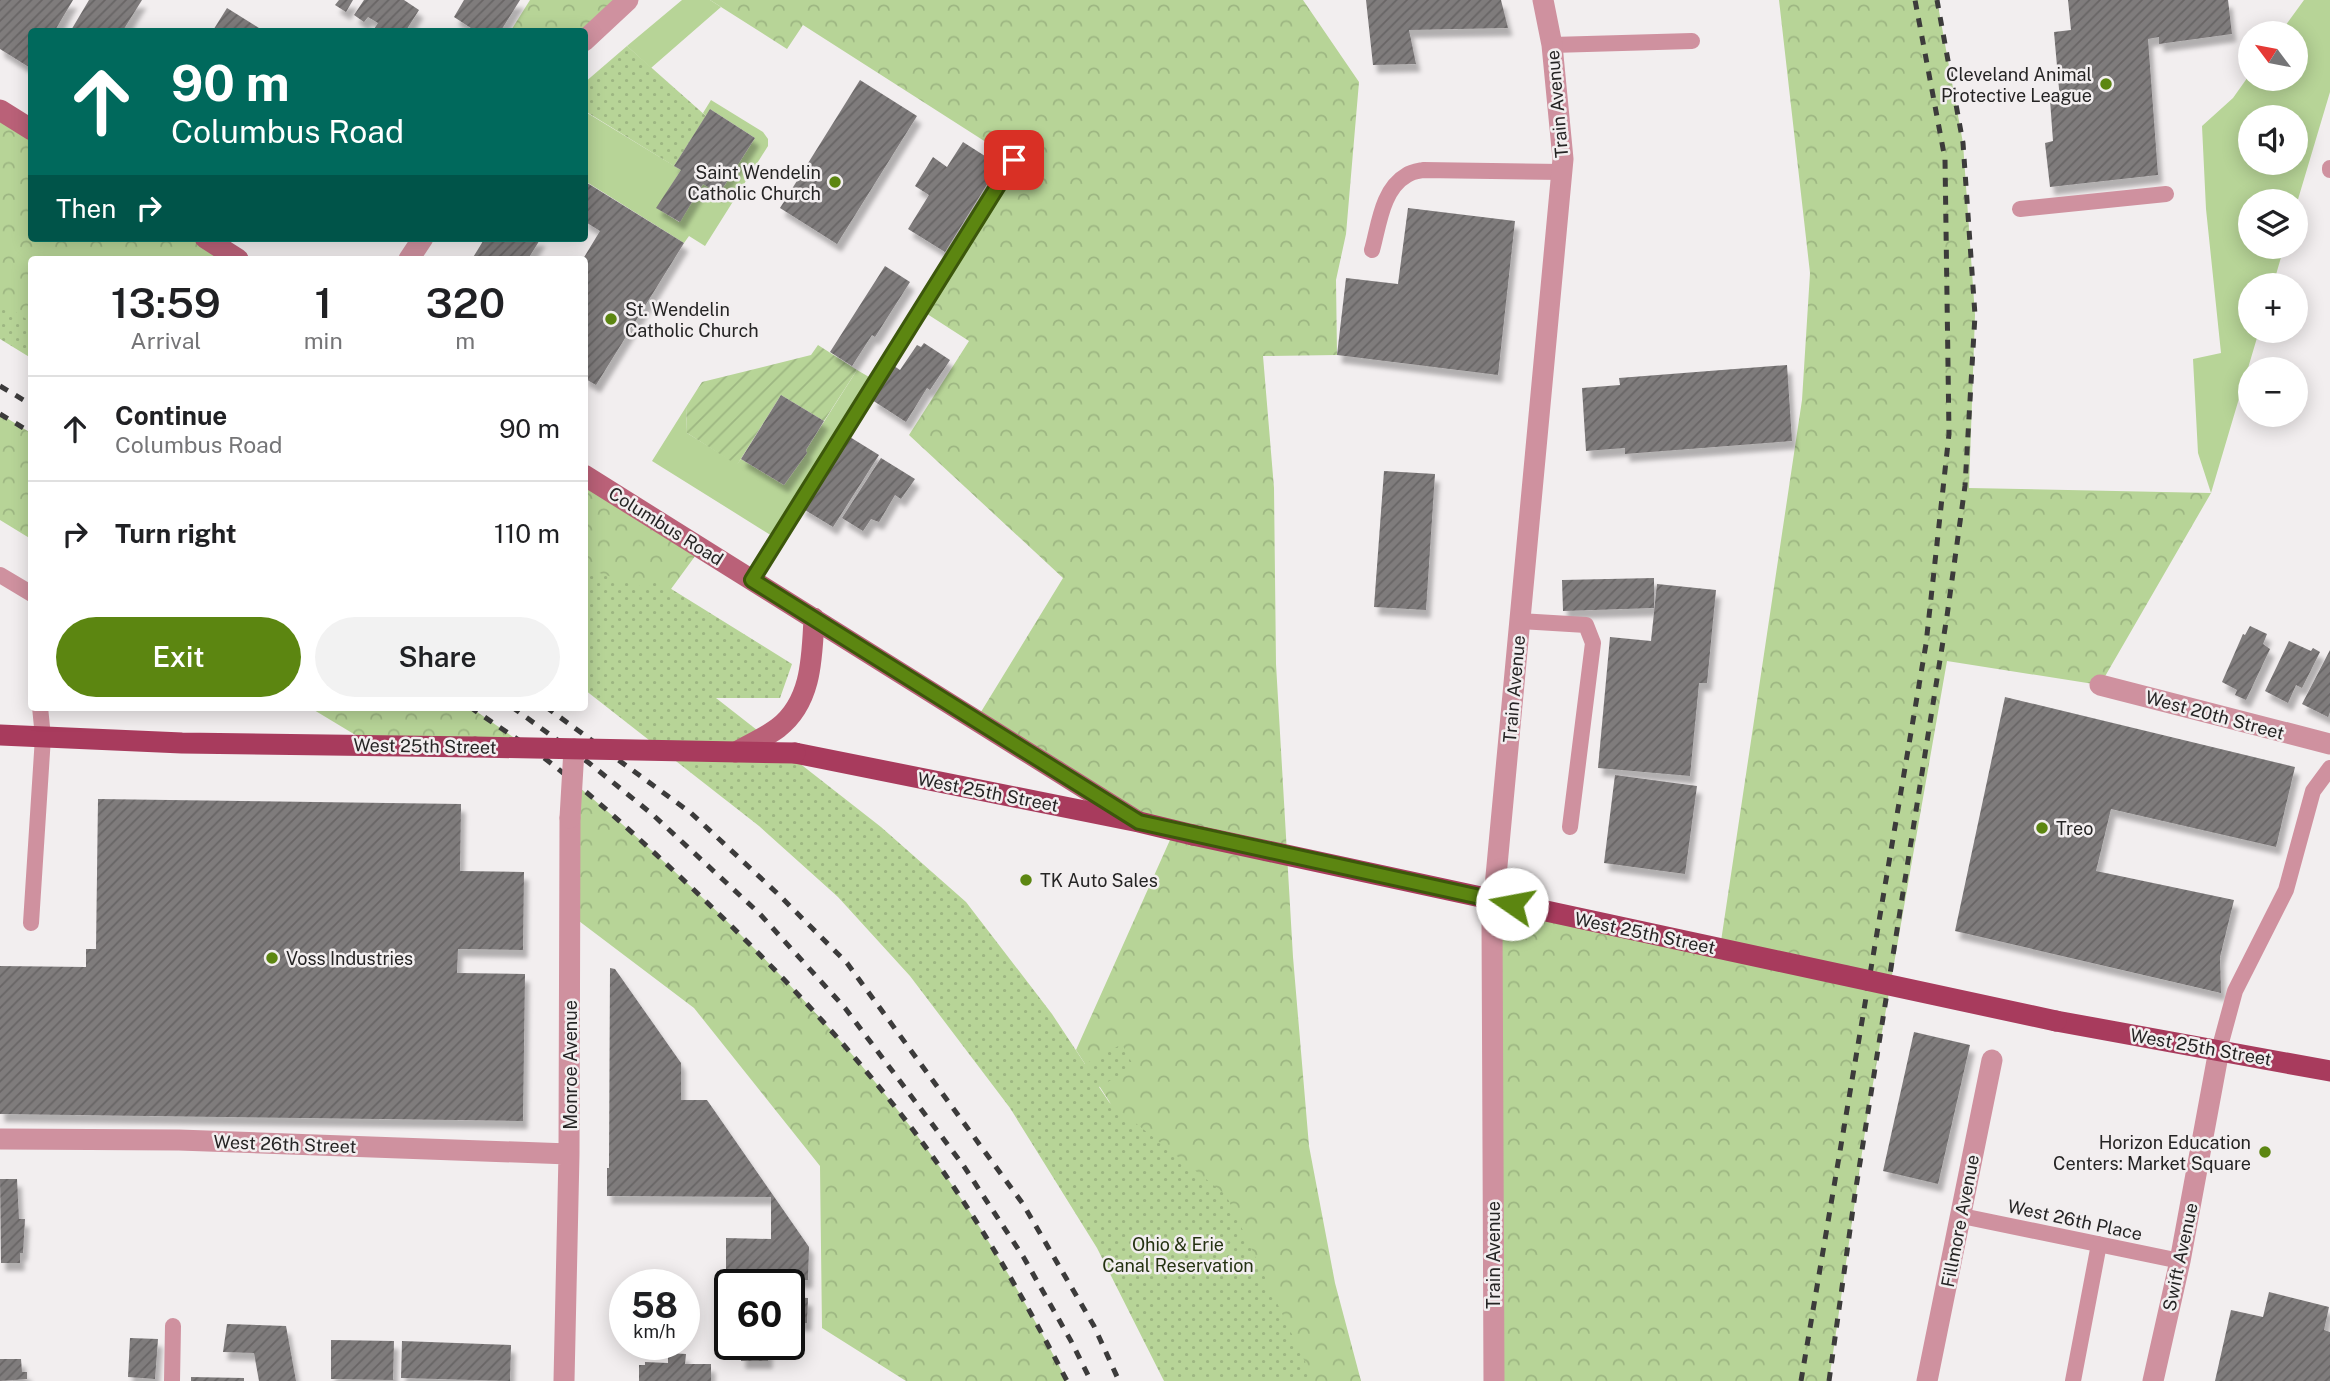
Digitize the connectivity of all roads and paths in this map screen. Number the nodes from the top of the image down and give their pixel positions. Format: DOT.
graph roads {
  1 [pos="628,0"];
  2 [pos="1543,0"];
  3 [pos="588,37"];
  4 [pos="1692,41"];
  5 [pos="1552,45"];
  6 [pos="0,110"];
  7 [pos="28,128"];
  8 [pos="1014,160"];
  9 [pos="1562,172"];
  10 [pos="2166,194"];
  11 [pos="2020,209"];
  12 [pos="211,242"];
  13 [pos="1372,250"];
  14 [pos="233,256"];
  15 [pos="588,478"];
  16 [pos="0,575"];
  17 [pos="752,580"];
  18 [pos="28,592"];
  19 [pos="814,618"];
  20 [pos="1520,621"];
  21 [pos="2100,685"];
  22 [pos="40,711"];
  23 [pos="0,735"];
  24 [pos="43,737"];
  25 [pos="2330,744"];
  26 [pos="574,749"];
  27 [pos="736,752"];
  28 [pos="2330,768"];
  29 [pos="1139,822"];
  30 [pos="1570,827"];
  31 [pos="31,923"];
  32 [pos="2219,1050"];
  33 [pos="1992,1060"];
  34 [pos="2330,1071"];
  35 [pos="0,1139"];
  36 [pos="569,1154"];
  37 [pos="1962,1216"];
  38 [pos="2099,1244"];
  39 [pos="2180,1261"];
  40 [pos="173,1326"];
  41 [pos="172,1381"];
  42 [pos="564,1381"];
  43 [pos="1494,1381"];
  44 [pos="1927,1381"];
  45 [pos="2073,1381"];
  46 [pos="2153,1381"];
  1 -- 3 [label="street"];
  2 -- 5 [label="street, Train Avenue"];
  4 -- 5 [label="lane"];
  5 -- 9 [label="street, Train Avenue"];
  6 -- 7 [label="street"];
  8 -- 17 [label="lane"];
  9 -- 13 [label="lane"];
  9 -- 20 [label="street, Train Avenue"];
  10 -- 11 [label="lane"];
  12 -- 14 [label="street"];
  15 -- 17 [label="street, Columbus Road"];
  16 -- 18 [label="lane"];
  17 -- 19 [label="street, Columbus Road"];
  19 -- 27 [label="street"];
  19 -- 29 [label="street, Columbus Road"];
  20 -- 30 [label="lane"];
  20 -- 43 [label="street, Train Avenue"];
  21 -- 25 [label="street, West 20th Street"];
  22 -- 24 [label="lane"];
  23 -- 24 [label="main road, West 25th Street"];
  24 -- 26 [label="main road, West 25th Street, bridge"];
  24 -- 31 [label="lane"];
  26 -- 27 [label="main road, West 25th Street, bridge"];
  26 -- 36 [label="street, Monroe Avenue, bridge"];
  27 -- 29 [label="main road, West 25th Street, bridge"];
  28 -- 32 [label="lane"];
  29 -- 32 [label="main road, West 25th Street, bridge"];
  32 -- 34 [label="main road, West 25th Street"];
  32 -- 39 [label="street, Swift Avenue"];
  33 -- 37 [label="street, Fillmore Avenue"];
  35 -- 36 [label="street, West 26th Street"];
  36 -- 42 [label="street, Monroe Avenue"];
  37 -- 38 [label="lane, West 26th Place"];
  37 -- 44 [label="street, Fillmore Avenue"];
  38 -- 39 [label="lane, West 26th Place"];
  38 -- 45 [label="lane"];
  39 -- 46 [label="street, Swift Avenue"];
  40 -- 41 [label="lane"];
}
